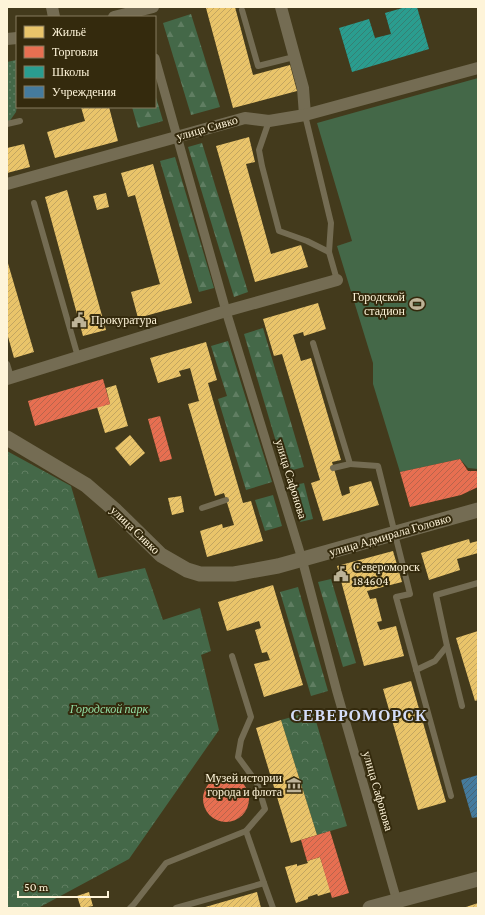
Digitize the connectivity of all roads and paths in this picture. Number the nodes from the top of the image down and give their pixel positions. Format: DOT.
graph roads {
  1 [pos="282,7"];
  2 [pos="242,10"];
  3 [pos="146,11"];
  4 [pos="119,16"];
  5 [pos="294,57"];
  6 [pos="156,62"];
  7 [pos="478,68"];
  8 [pos="305,116"];
  9 [pos="20,121"];
  10 [pos="269,121"];
  11 [pos="7,124"];
  12 [pos="177,136"];
  13 [pos="7,184"];
  14 [pos="34,203"];
  15 [pos="330,252"];
  16 [pos="337,280"];
  17 [pos="226,311"];
  18 [pos="313,343"];
  19 [pos="78,357"];
  20 [pos="7,364"];
  21 [pos="9,378"];
  22 [pos="7,438"];
  23 [pos="350,464"];
  24 [pos="334,468"];
  25 [pos="226,500"];
  26 [pos="202,508"];
  27 [pos="478,510"];
  28 [pos="395,533"];
  29 [pos="302,559"];
  30 [pos="478,583"];
  31 [pos="446,646"];
  32 [pos="232,656"];
  33 [pos="416,670"];
  34 [pos="462,706"];
  35 [pos="451,796"];
  36 [pos="246,831"];
  37 [pos="478,879"];
  38 [pos="264,883"];
  39 [pos="398,904"];
  40 [pos="130,908"];
  41 [pos="176,908"];
  42 [pos="273,908"];
  43 [pos="370,908"];
  1 -- 5 [label="street"];
  2 -- 5 [label="lane"];
  3 -- 4 [label="street"];
  5 -- 8 [label="street"];
  6 -- 12 [label="street, улица Сафонова"];
  7 -- 8 [label="street, улица Сивко"];
  8 -- 10 [label="street, улица Сивко"];
  8 -- 15 [label="lane"];
  9 -- 11 [label="lane"];
  10 -- 12 [label="street, улица Сивко"];
  10 -- 15 [label="lane"];
  12 -- 13 [label="street, улица Сивко"];
  12 -- 17 [label="street, улица Сафонова"];
  14 -- 19 [label="lane"];
  15 -- 16 [label="lane"];
  16 -- 17 [label="street"];
  17 -- 19 [label="street"];
  17 -- 29 [label="street, улица Сафонова"];
  18 -- 23 [label="lane"];
  19 -- 21 [label="street"];
  20 -- 21 [label="lane"];
  22 -- 29 [label="street, улица Сивко"];
  23 -- 24 [label="lane"];
  23 -- 28 [label="lane"];
  25 -- 26 [label="lane"];
  27 -- 28 [label="street, улица Адмирала Головко"];
  28 -- 29 [label="street, улица Адмирала Головко"];
  28 -- 33 [label="lane"];
  29 -- 39 [label="street, улица Сафонова"];
  30 -- 31 [label="lane"];
  31 -- 33 [label="lane"];
  31 -- 34 [label="lane"];
  32 -- 36 [label="lane"];
  33 -- 35 [label="lane"];
  36 -- 38 [label="lane"];
  36 -- 40 [label="lane"];
  37 -- 39 [label="street"];
  38 -- 41 [label="lane"];
  38 -- 42 [label="lane"];
  39 -- 43 [label="street"];
}
